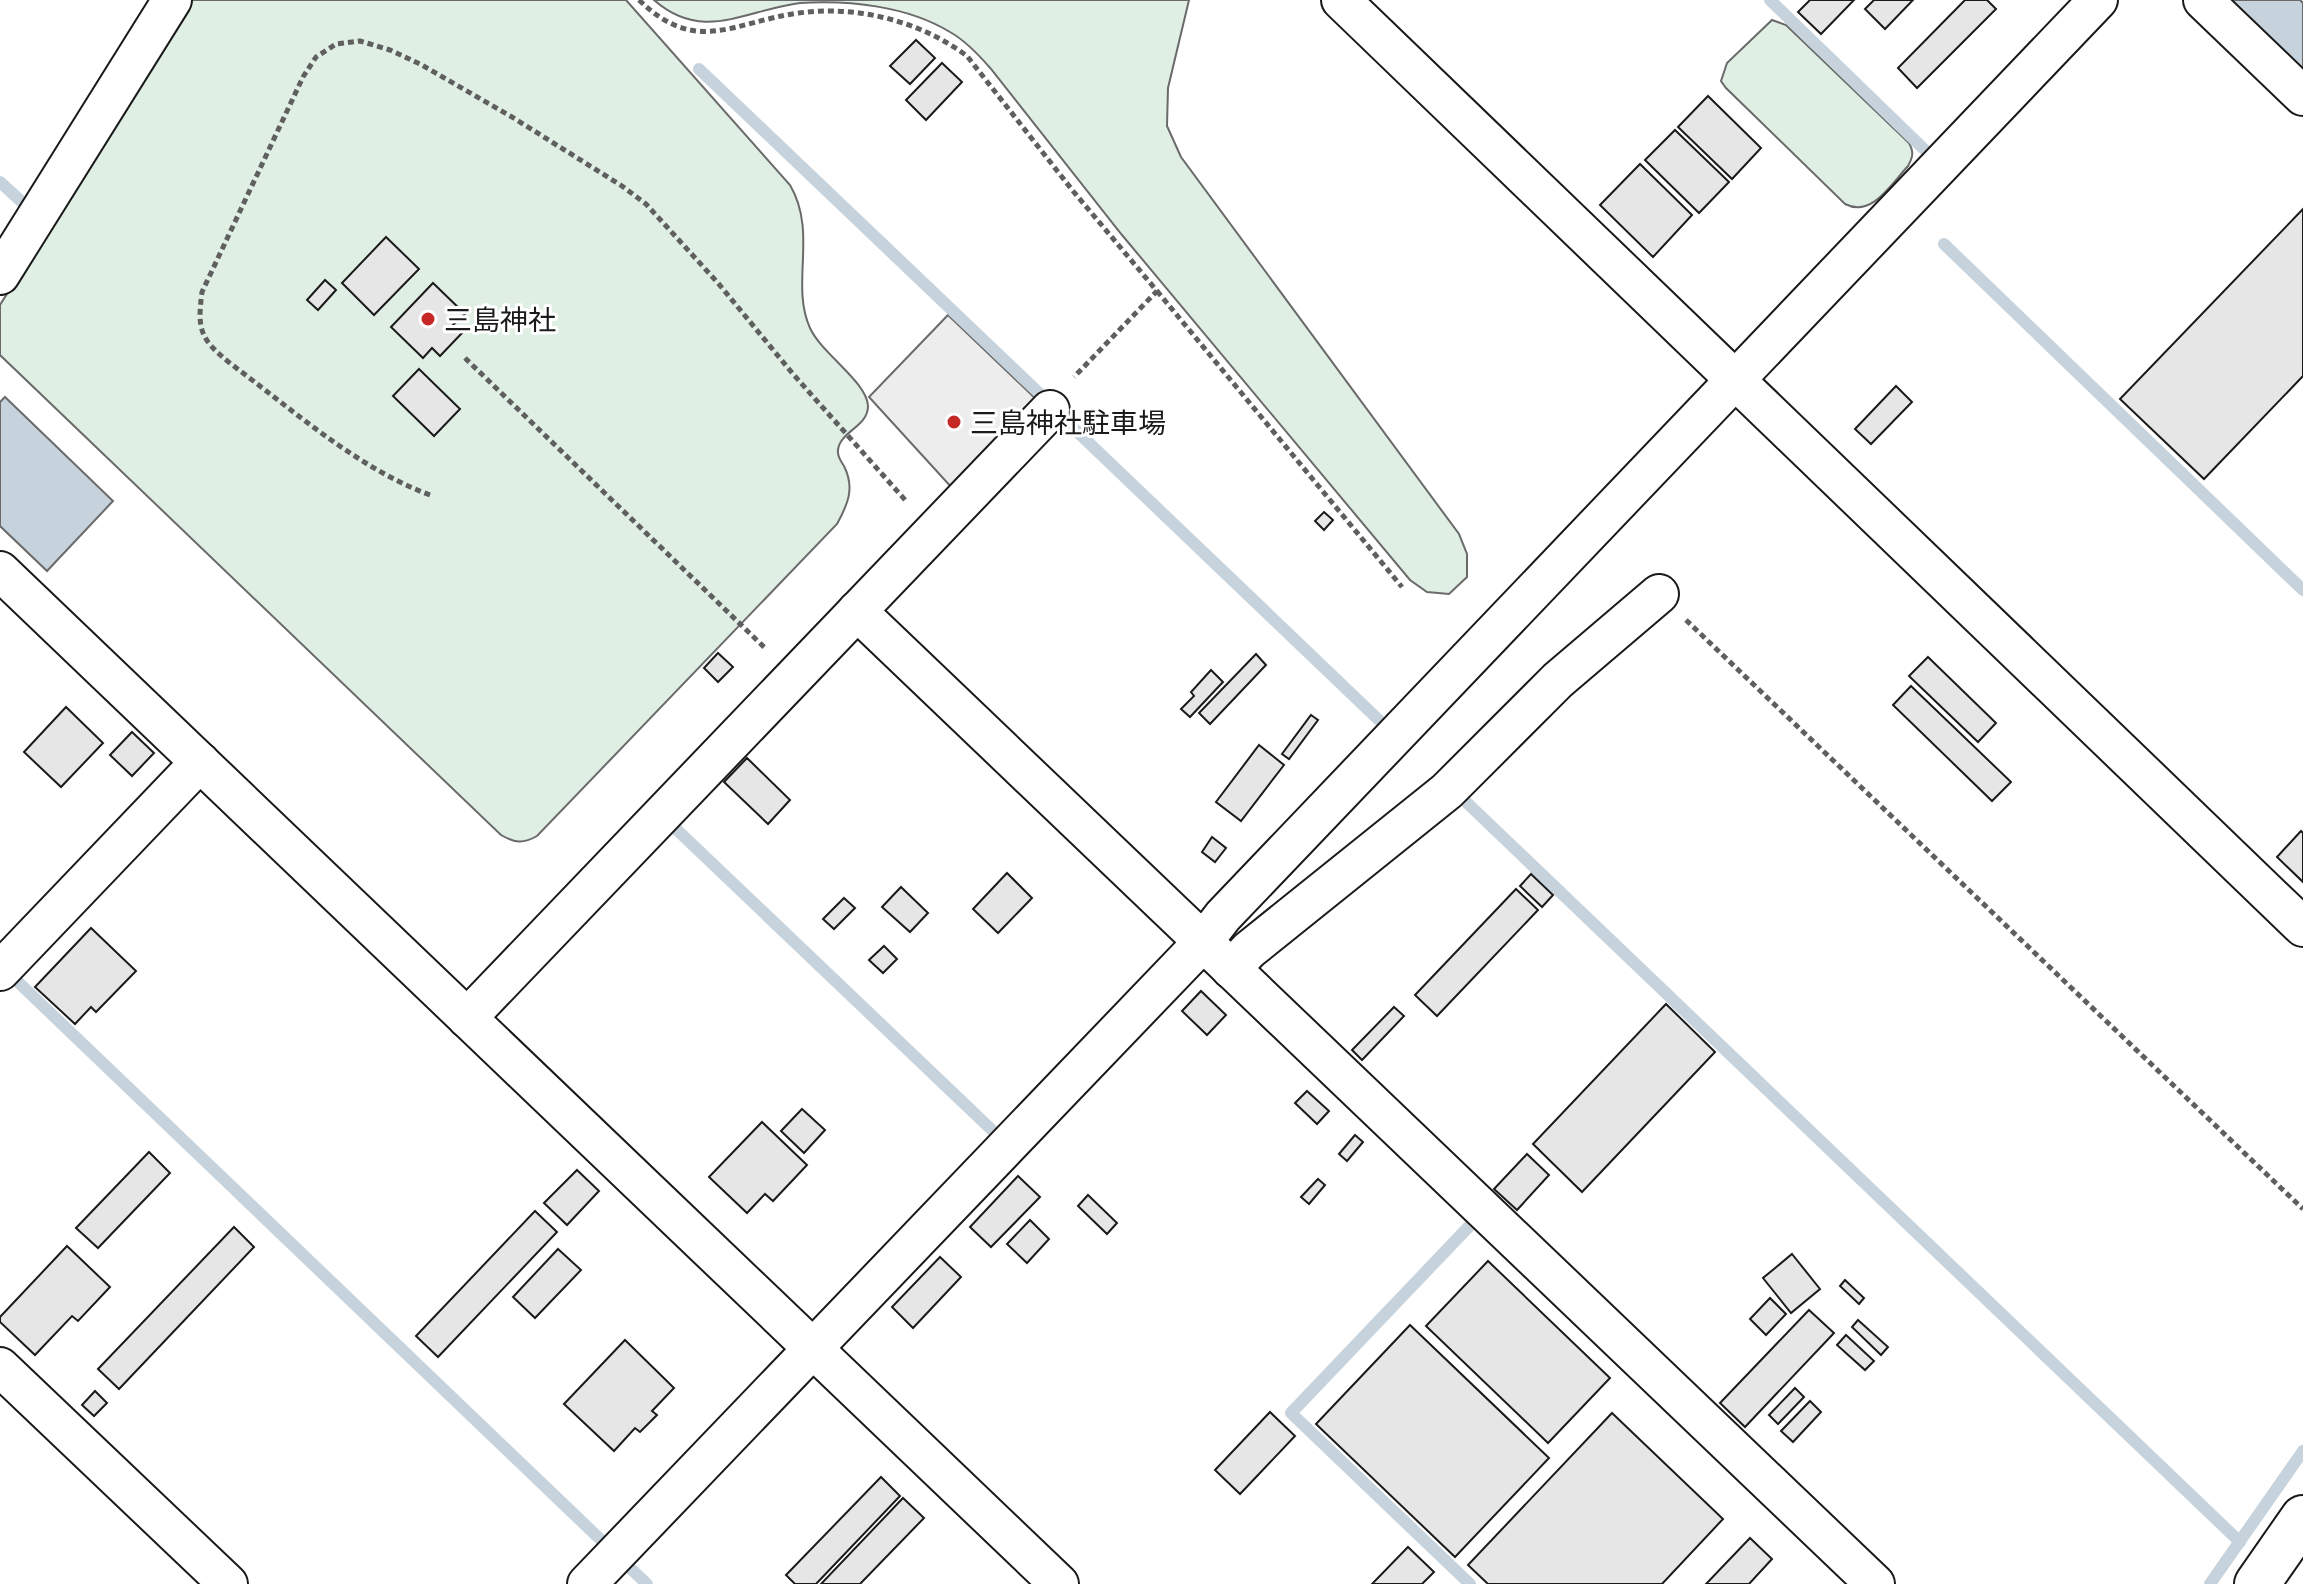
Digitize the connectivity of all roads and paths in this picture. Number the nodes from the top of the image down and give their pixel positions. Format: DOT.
graph roads {
  1 [pos="172,0"];
  2 [pos="639,0"];
  3 [pos="1341,0"];
  4 [pos="2098,0"];
  5 [pos="2203,0"];
  6 [pos="2303,96"];
  7 [pos="0,275"];
  8 [pos="1157,291"];
  9 [pos="465,358"];
  10 [pos="1735,380"];
  11 [pos="1050,410"];
  12 [pos="430,495"];
  13 [pos="933,532"];
  14 [pos="0,571"];
  15 [pos="1402,587"];
  16 [pos="1659,594"];
  17 [pos="857,611"];
  18 [pos="795,676"];
  19 [pos="200,762"];
  20 [pos="2303,927"];
  21 [pos="1203,942"];
  22 [pos="1231,969"];
  23 [pos="0,971"];
  24 [pos="467,1018"];
  25 [pos="2303,1209"];
  26 [pos="813,1349"];
  27 [pos="0,1367"];
  28 [pos="2303,1518"];
  29 [pos="228,1584"];
  30 [pos="587,1584"];
  31 [pos="1059,1584"];
  32 [pos="1875,1584"];
  33 [pos="2257,1584"];
  1 -- 7 [label="street"];
  2 -- 8 [label="path"];
  3 -- 10 [label="street"];
  4 -- 10 [label="street"];
  5 -- 6 [label="street"];
  8 -- 11 [label="path"];
  8 -- 15 [label="path"];
  9 -- 18 [label="path"];
  10 -- 20 [label="street"];
  10 -- 21 [label="street"];
  11 -- 13 [label="street"];
  12 -- 13 [label="path"];
  13 -- 17 [label="street"];
  14 -- 19 [label="street"];
  16 -- 22 [label="street"];
  16 -- 25 [label="path"];
  17 -- 18 [label="street"];
  17 -- 21 [label="street"];
  18 -- 24 [label="street"];
  19 -- 23 [label="street"];
  19 -- 24 [label="street"];
  21 -- 22 [label="street"];
  21 -- 26 [label="street"];
  22 -- 32 [label="street"];
  24 -- 26 [label="street"];
  26 -- 30 [label="street"];
  26 -- 31 [label="street"];
  27 -- 29 [label="street"];
  28 -- 33 [label="street"];
}
